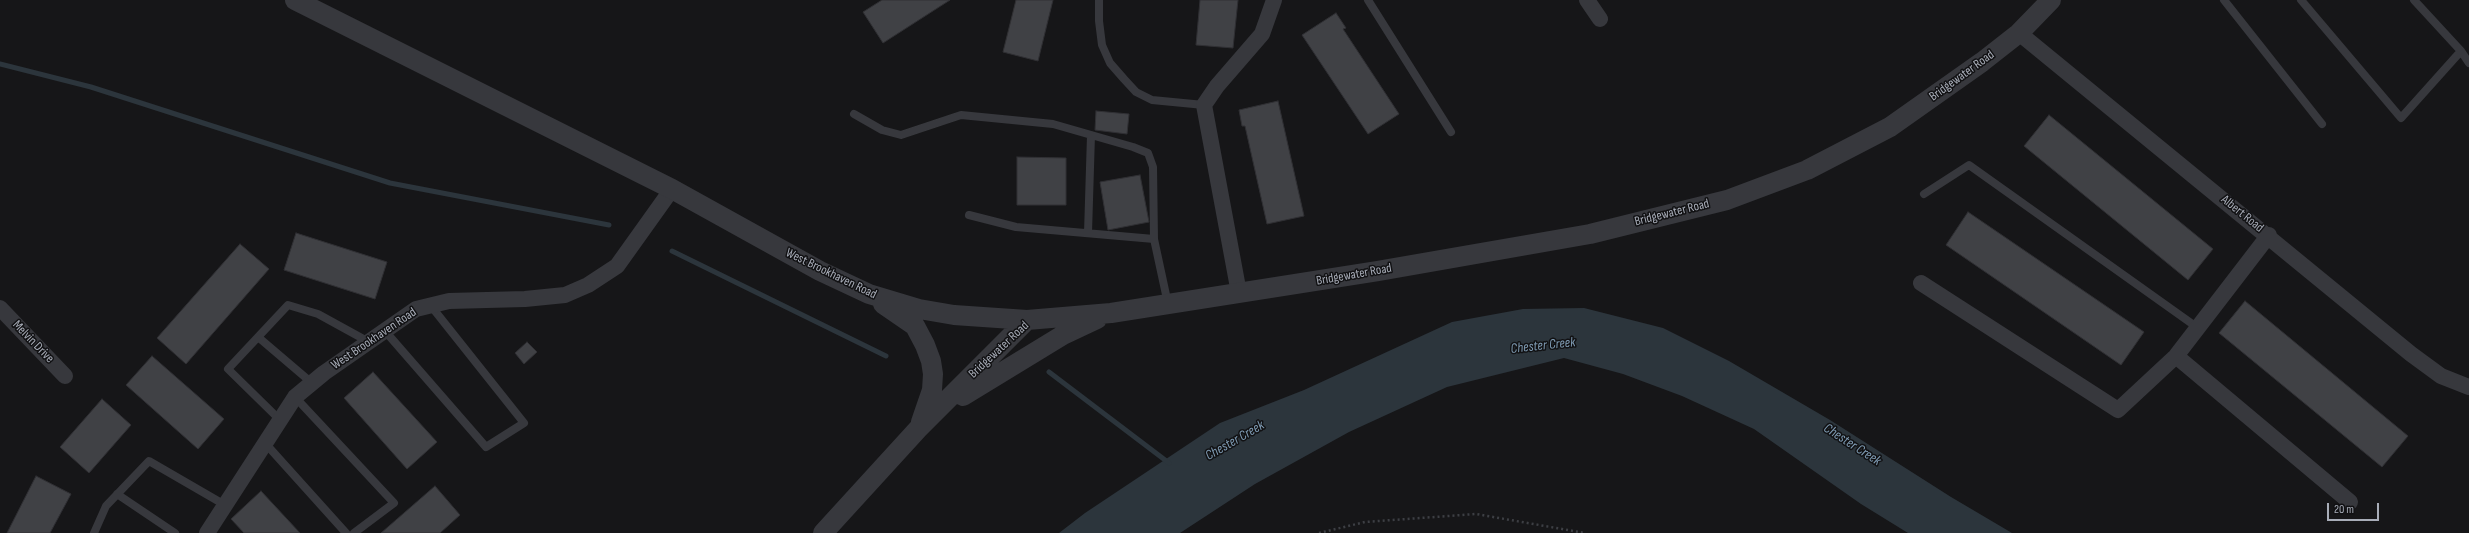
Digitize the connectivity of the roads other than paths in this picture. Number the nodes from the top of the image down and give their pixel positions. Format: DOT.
graph roads {
  1 [pos="295,0"];
  2 [pos="1099,0"];
  3 [pos="1274,0"];
  4 [pos="1368,0"];
  5 [pos="1587,0"];
  6 [pos="2051,0"];
  7 [pos="2224,0"];
  8 [pos="2301,0"];
  9 [pos="2414,0"];
  10 [pos="1600,19"];
  11 [pos="2019,33"];
  12 [pos="2461,51"];
  13 [pos="2469,64"];
  14 [pos="1204,105"];
  15 [pos="854,114"];
  16 [pos="2322,124"];
  17 [pos="1451,132"];
  18 [pos="1091,135"];
  19 [pos="672,189"];
  20 [pos="1924,194"];
  21 [pos="969,215"];
  22 [pos="1088,233"];
  23 [pos="2269,235"];
  24 [pos="1154,239"];
  25 [pos="1921,283"];
  26 [pos="1239,293"];
  27 [pos="869,294"];
  28 [pos="1168,305"];
  29 [pos="431,306"];
  30 [pos="0,308"];
  31 [pos="1111,313"];
  32 [pos="1027,320"];
  33 [pos="2198,328"];
  34 [pos="385,331"];
  35 [pos="258,337"];
  36 [pos="369,342"];
  37 [pos="2176,356"];
  38 [pos="65,376"];
  39 [pos="312,383"];
  40 [pos="2469,387"];
  41 [pos="295,397"];
  42 [pos="280,420"];
  43 [pos="918,429"];
  44 [pos="265,443"];
  45 [pos="118,494"];
  46 [pos="2350,502"];
  47 [pos="225,505"];
  48 [pos="94,533"];
  49 [pos="175,533"];
  50 [pos="207,533"];
  51 [pos="346,533"];
  52 [pos="354,533"];
  53 [pos="823,533"];
  1 -- 19 [label="street, West Brookhaven Road"];
  2 -- 14 [label="lane"];
  3 -- 14 [label="street"];
  4 -- 17 [label="lane"];
  5 -- 10 [label="street"];
  6 -- 11 [label="street, Bridgewater Road"];
  7 -- 16 [label="lane"];
  8 -- 12 [label="lane"];
  9 -- 12 [label="lane"];
  11 -- 23 [label="street, Albert Road"];
  11 -- 26 [label="street, Bridgewater Road"];
  12 -- 13 [label="lane"];
  14 -- 26 [label="street"];
  15 -- 18 [label="lane"];
  18 -- 22 [label="lane"];
  18 -- 24 [label="lane"];
  19 -- 27 [label="street, West Brookhaven Road"];
  19 -- 29 [label="street, West Brookhaven Road"];
  20 -- 33 [label="lane"];
  21 -- 22 [label="lane"];
  22 -- 24 [label="lane"];
  23 -- 33 [label="street"];
  23 -- 40 [label="street, Albert Road"];
  24 -- 28 [label="lane"];
  25 -- 37 [label="street"];
  26 -- 28 [label="street, Bridgewater Road"];
  27 -- 32 [label="street, West Brookhaven Road"];
  27 -- 43 [label="street"];
  28 -- 31 [label="street, Bridgewater Road"];
  29 -- 34 [label="street, West Brookhaven Road"];
  29 -- 34 [label="lane"];
  30 -- 38 [label="street, Melvin Drive"];
  31 -- 32 [label="street, Bridgewater Road"];
  31 -- 43 [label="street"];
  32 -- 43 [label="street, Bridgewater Road"];
  33 -- 37 [label="street"];
  34 -- 36 [label="street, West Brookhaven Road"];
  35 -- 36 [label="lane"];
  35 -- 39 [label="lane"];
  35 -- 42 [label="lane"];
  36 -- 39 [label="street, West Brookhaven Road"];
  37 -- 46 [label="street"];
  39 -- 41 [label="street, West Brookhaven Road"];
  41 -- 42 [label="street, West Brookhaven Road"];
  41 -- 52 [label="lane"];
  42 -- 44 [label="street, West Brookhaven Road"];
  43 -- 53 [label="street, Bridgewater Road"];
  44 -- 47 [label="street, West Brookhaven Road"];
  44 -- 51 [label="lane"];
  45 -- 47 [label="lane"];
  45 -- 48 [label="lane"];
  45 -- 49 [label="lane"];
  47 -- 50 [label="street, West Brookhaven Road"];
}
